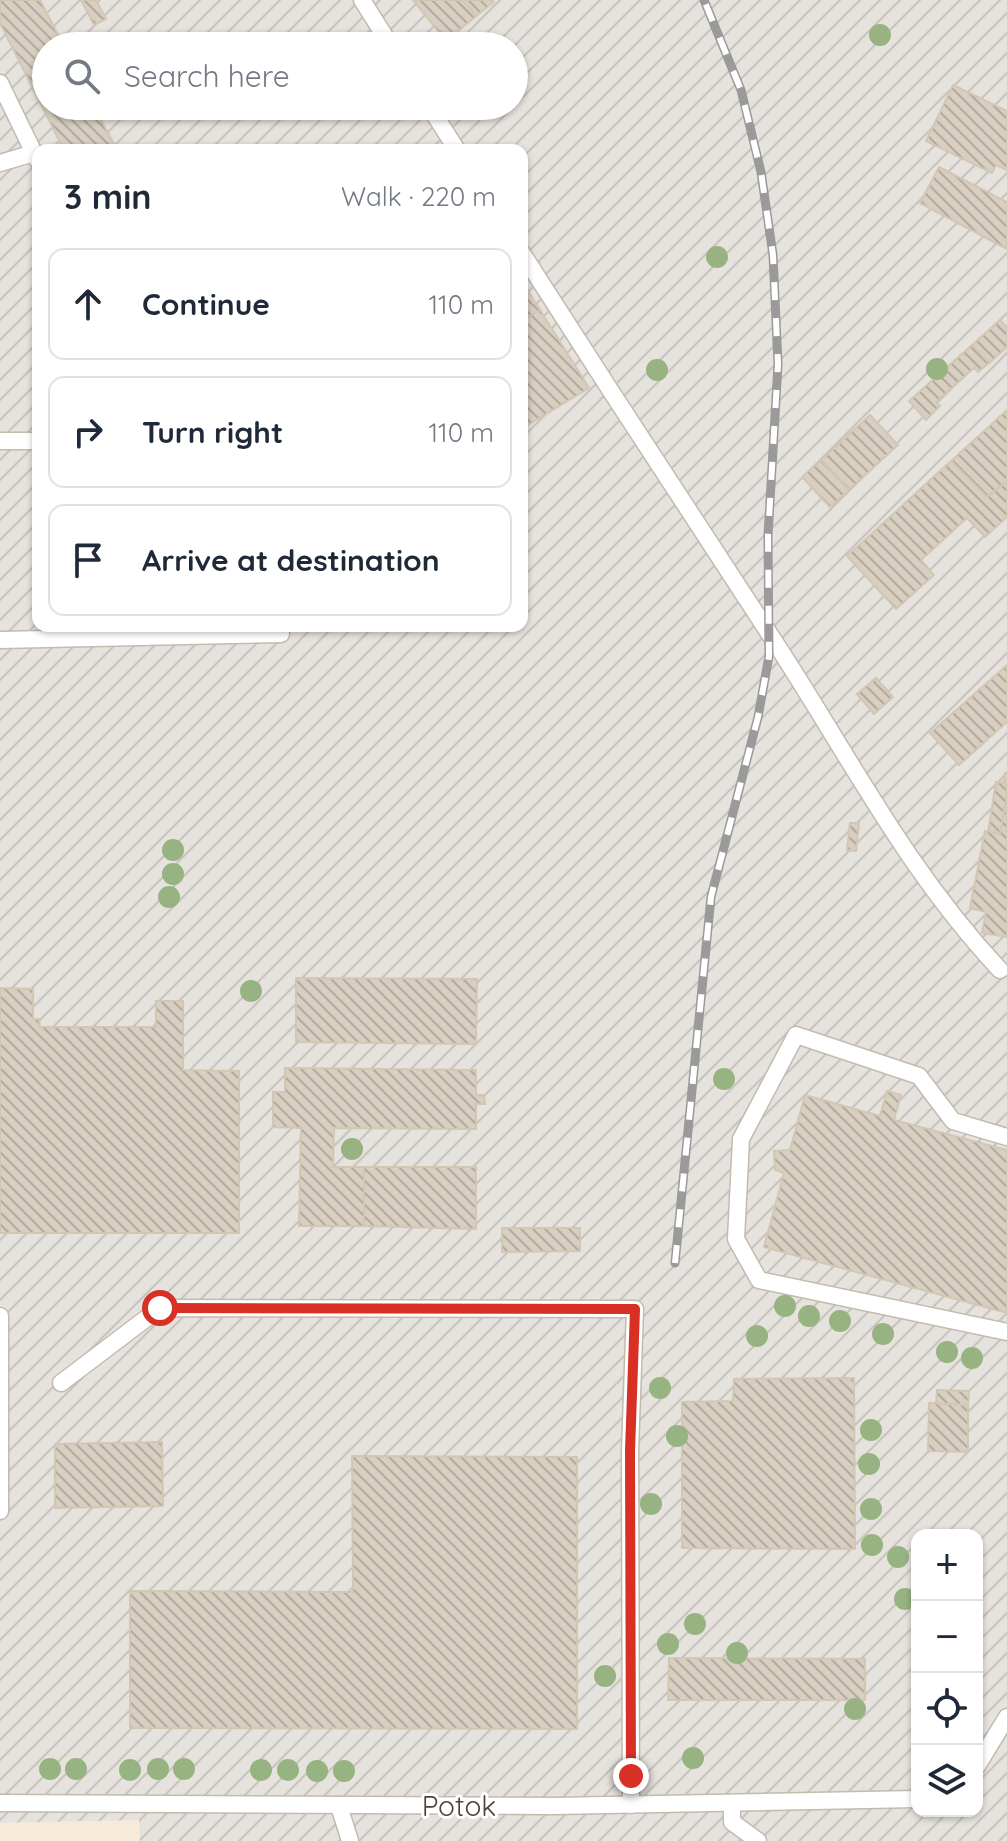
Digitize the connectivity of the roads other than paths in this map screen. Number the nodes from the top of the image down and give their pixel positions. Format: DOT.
graph roads {
  1 [pos="362,0"];
  2 [pos="382,32"];
  3 [pos="0,83"];
  4 [pos="438,120"];
  5 [pos="453,144"];
  6 [pos="32,149"];
  7 [pos="32,158"];
  8 [pos="0,163"];
  9 [pos="528,262"];
  10 [pos="0,441"];
  11 [pos="32,441"];
  12 [pos="280,632"];
  13 [pos="0,640"];
  14 [pos="1000,970"];
  15 [pos="1007,1137"];
  16 [pos="0,1316"];
  17 [pos="1007,1332"];
  18 [pos="61,1383"];
  19 [pos="0,1511"];
  20 [pos="1007,1717"];
  21 [pos="983,1756"];
  22 [pos="911,1799"];
  23 [pos="0,1803"];
  24 [pos="631,1805"];
  25 [pos="732,1805"];
  26 [pos="339,1806"];
  27 [pos="350,1841"];
  28 [pos="758,1841"];
  1 -- 2 [label="lane"];
  3 -- 6 [label="lane"];
  4 -- 5 [label="lane"];
  7 -- 8 [label="lane"];
  9 -- 14 [label="lane"];
  10 -- 11 [label="lane"];
  12 -- 13 [label="lane"];
  15 -- 17 [label="lane"];
  16 -- 19 [label="lane"];
  18 -- 24 [label="lane"];
  20 -- 21 [label="lane"];
  22 -- 25 [label="lane, Potok"];
  23 -- 26 [label="lane, Potok"];
  24 -- 25 [label="lane, Potok"];
  24 -- 26 [label="lane, Potok"];
  25 -- 28 [label="lane"];
  26 -- 27 [label="lane"];
}
